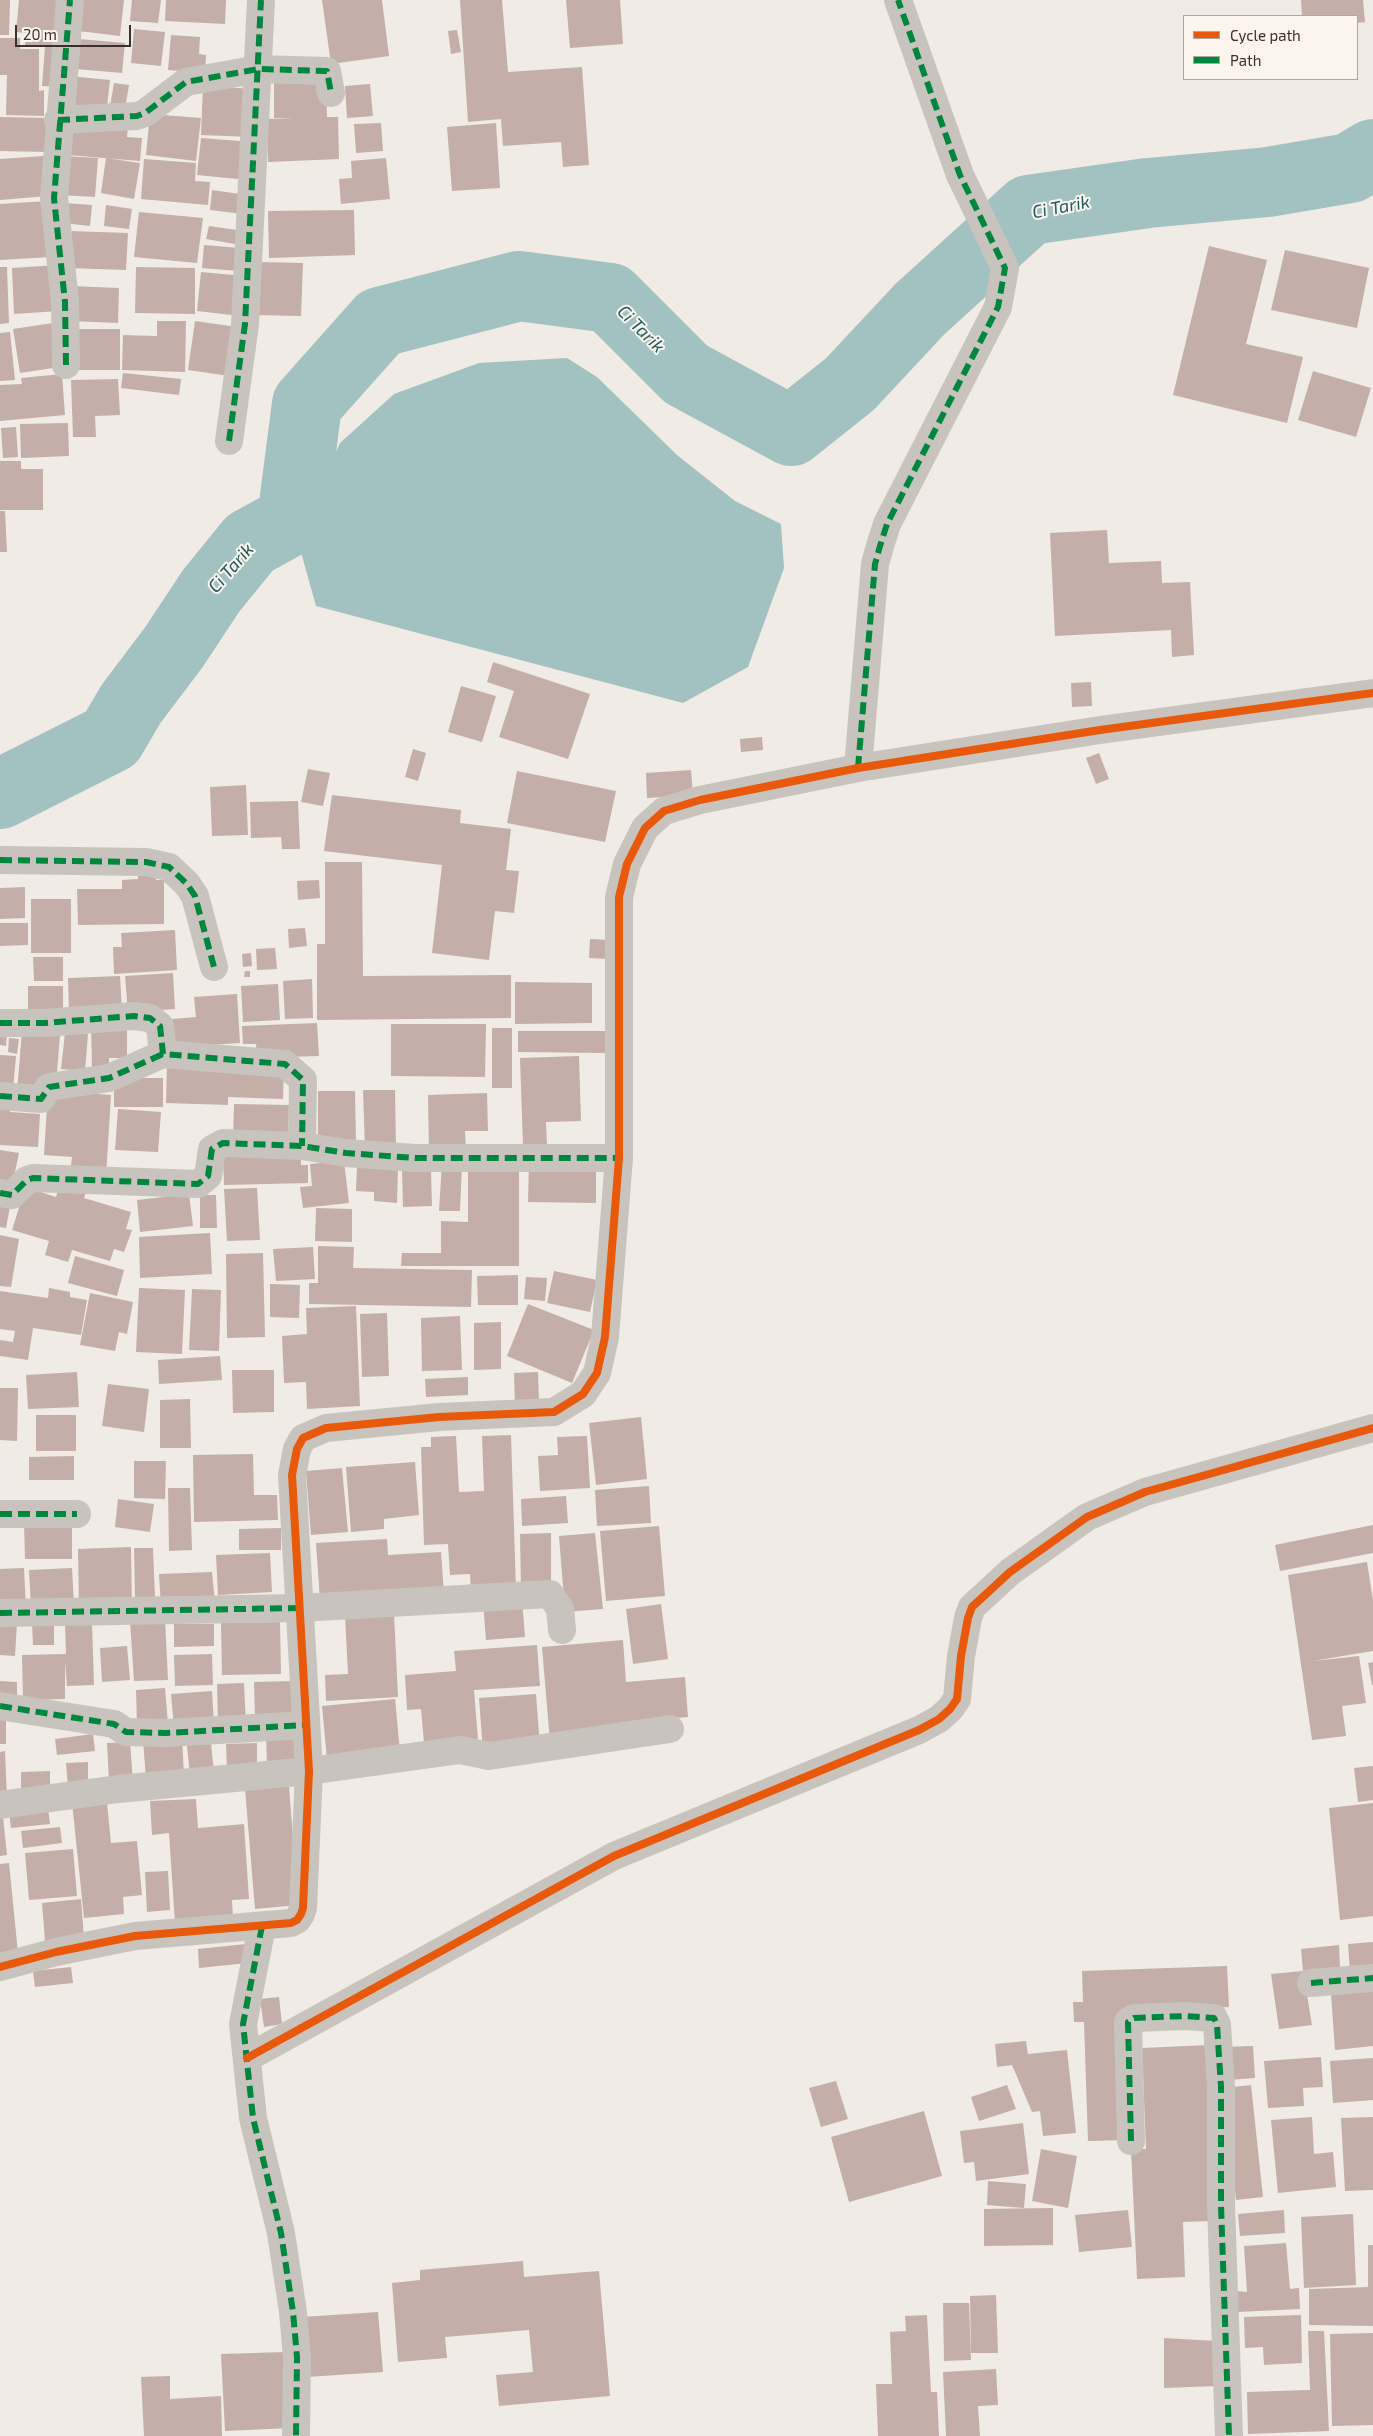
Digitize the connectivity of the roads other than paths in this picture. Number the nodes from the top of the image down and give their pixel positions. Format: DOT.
graph roads {
  1 [pos="70,0"];
  2 [pos="261,0"];
  3 [pos="898,0"];
  4 [pos="259,69"];
  5 [pos="331,93"];
  6 [pos="58,120"];
  7 [pos="66,365"];
  8 [pos="229,441"];
  9 [pos="1373,693"];
  10 [pos="858,768"];
  11 [pos="0,860"];
  12 [pos="214,967"];
  13 [pos="0,1023"];
  14 [pos="163,1054"];
  15 [pos="0,1096"];
  16 [pos="302,1146"];
  17 [pos="619,1158"];
  18 [pos="0,1193"];
  19 [pos="1373,1428"];
  20 [pos="0,1514"];
  21 [pos="77,1514"];
  22 [pos="300,1608"];
  23 [pos="0,1613"];
  24 [pos="562,1630"];
  25 [pos="0,1706"];
  26 [pos="306,1725"];
  27 [pos="670,1729"];
  28 [pos="309,1771"];
  29 [pos="0,1805"];
  30 [pos="262,1926"];
  31 [pos="0,1966"];
  32 [pos="1373,1978"];
  33 [pos="1312,1983"];
  34 [pos="247,2058"];
  35 [pos="1131,2141"];
  36 [pos="296,2436"];
  37 [pos="1229,2436"];
  1 -- 6 [label="street"];
  2 -- 4 [label="street"];
  3 -- 10 [label="street"];
  4 -- 5 [label="street"];
  4 -- 6 [label="street"];
  4 -- 8 [label="street"];
  6 -- 7 [label="street"];
  9 -- 10 [label="street"];
  10 -- 17 [label="street"];
  11 -- 12 [label="street"];
  13 -- 14 [label="street"];
  14 -- 15 [label="street"];
  14 -- 16 [label="street"];
  16 -- 17 [label="street"];
  16 -- 18 [label="street"];
  17 -- 22 [label="street"];
  19 -- 34 [label="street"];
  20 -- 21 [label="street"];
  22 -- 23 [label="street"];
  22 -- 24 [label="street"];
  22 -- 26 [label="street"];
  25 -- 26 [label="street"];
  26 -- 28 [label="street"];
  27 -- 28 [label="street"];
  28 -- 29 [label="street"];
  28 -- 30 [label="street"];
  30 -- 31 [label="street"];
  30 -- 34 [label="street"];
  32 -- 33 [label="street"];
  34 -- 36 [label="street"];
  35 -- 37 [label="street"];
}
